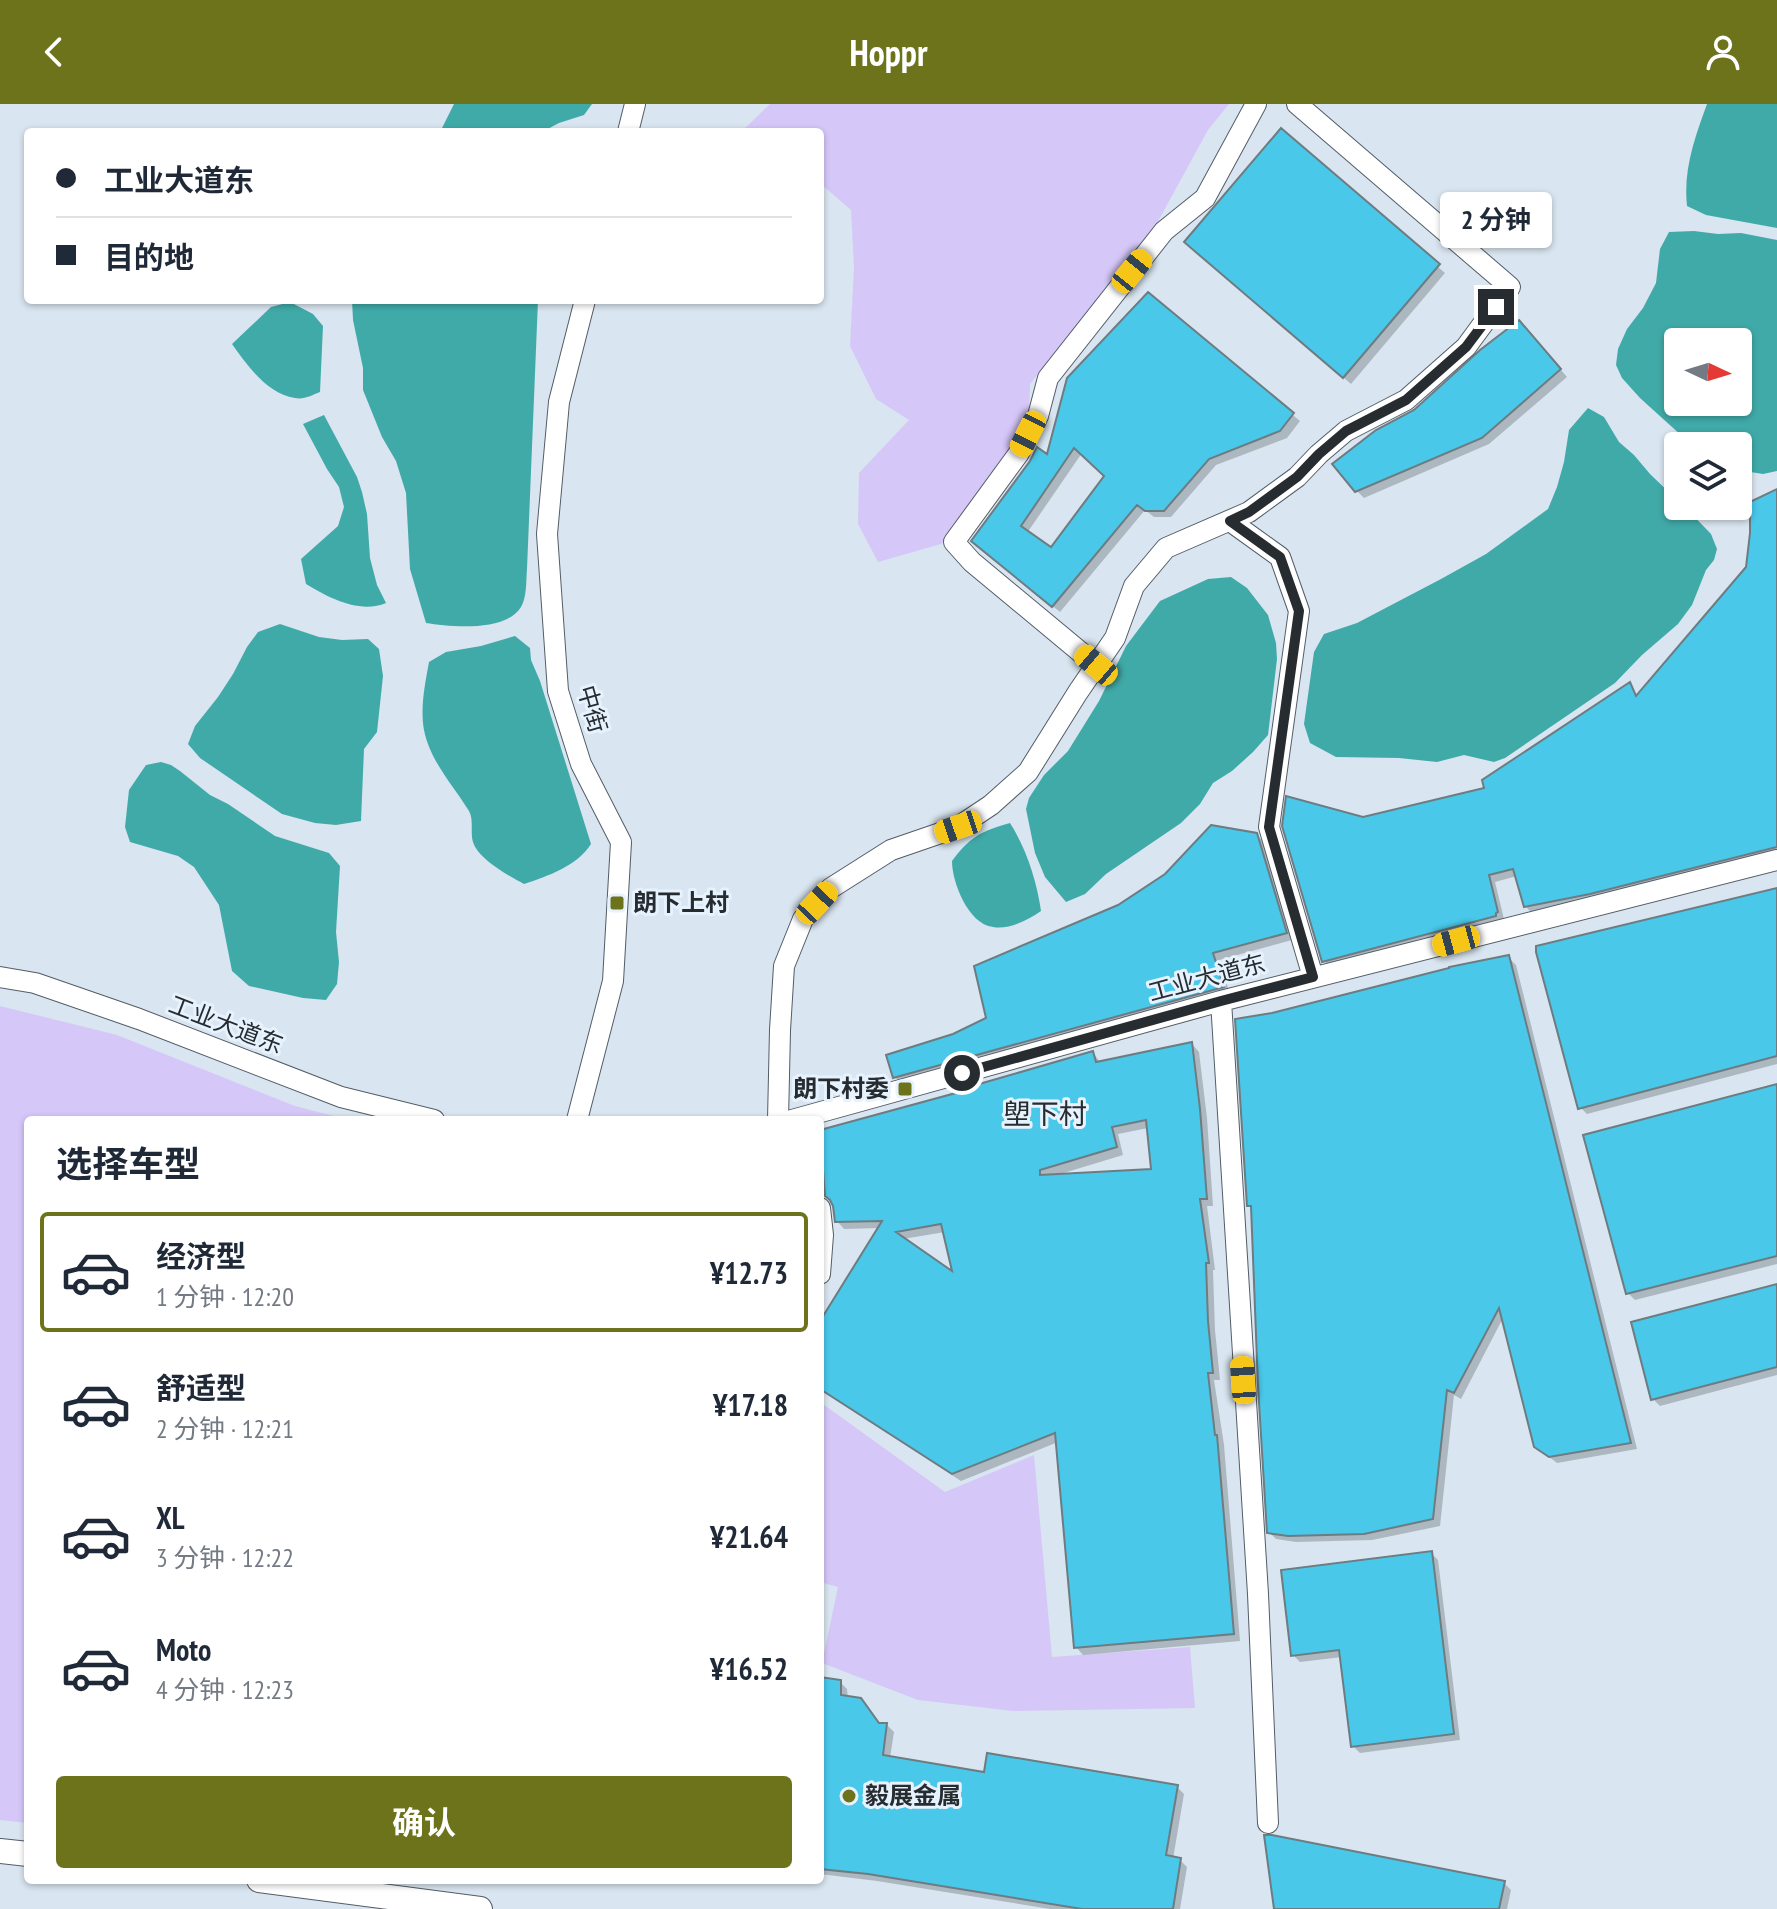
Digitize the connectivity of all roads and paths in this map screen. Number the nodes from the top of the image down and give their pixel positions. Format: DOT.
graph roads {
  1 [pos="635,104"];
  2 [pos="1256,104"];
  3 [pos="1297,104"];
  4 [pos="629,128"];
  5 [pos="584,304"];
  6 [pos="1230,521"];
  7 [pos="1096,665"];
  8 [pos="1777,860"];
  9 [pos="0,977"];
  10 [pos="1313,977"];
  11 [pos="1221,1001"];
  12 [pos="418,1116"];
  13 [pos="578,1116"];
  14 [pos="778,1116"];
  15 [pos="813,1116"];
  16 [pos="1268,1823"];
  17 [pos="0,1851"];
  18 [pos="24,1854"];
  19 [pos="289,1884"];
  20 [pos="480,1909"];
  1 -- 4 [label="street"];
  2 -- 7 [label="street"];
  3 -- 6 [label="street"];
  5 -- 13 [label="street, 中街"];
  6 -- 7 [label="street"];
  6 -- 10 [label="street"];
  7 -- 14 [label="street"];
  8 -- 10 [label="street, 工业大道东"];
  9 -- 12 [label="street, 工业大道东"];
  10 -- 11 [label="street, 工业大道东"];
  11 -- 15 [label="street, 工业大道东"];
  11 -- 16 [label="street"];
  17 -- 18 [label="main road"];
  19 -- 20 [label="main road"];
}
